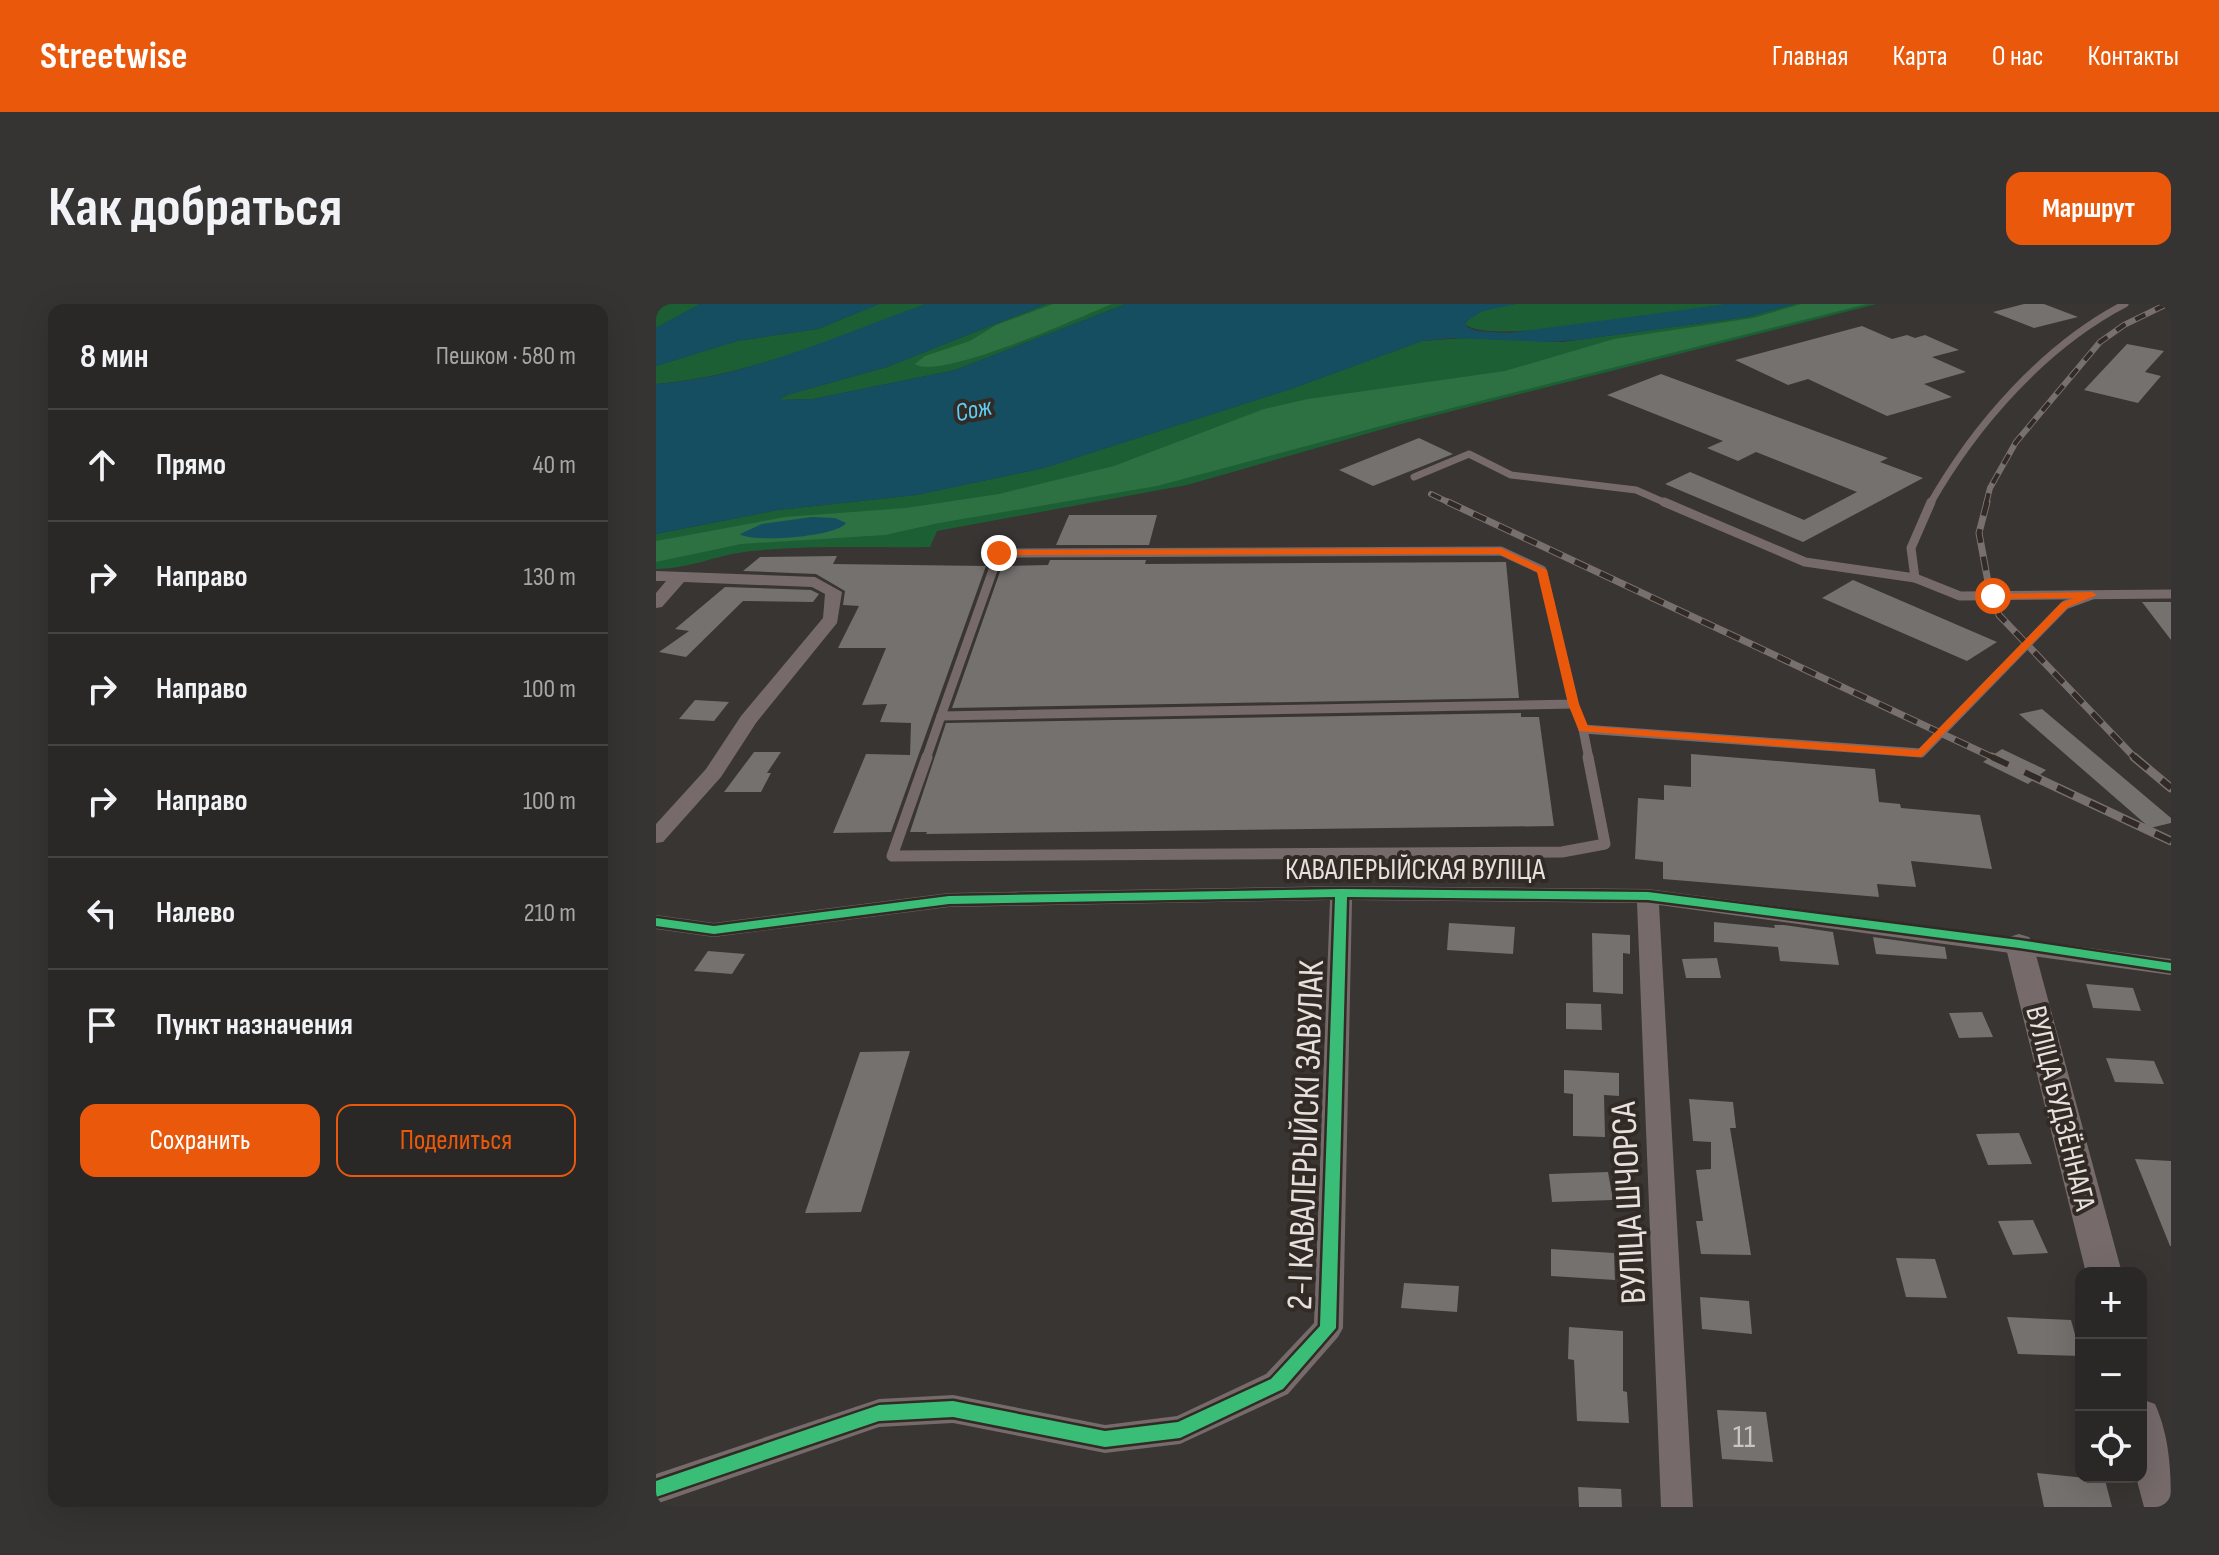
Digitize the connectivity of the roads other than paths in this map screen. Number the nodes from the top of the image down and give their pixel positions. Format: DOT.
graph roads {
  1 [pos="2125,304"];
  2 [pos="1414,477"];
  3 [pos="656,576"];
  4 [pos="679,577"];
  5 [pos="1915,578"];
  6 [pos="2171,594"];
  7 [pos="2092,595"];
  8 [pos="656,603"];
  9 [pos="1574,704"];
  10 [pos="941,716"];
  11 [pos="1583,729"];
  12 [pos="656,837"];
  13 [pos="1341,893"];
  14 [pos="1648,896"];
  15 [pos="656,922"];
  16 [pos="2019,944"];
  17 [pos="2171,967"];
  18 [pos="2102,1267"];
  19 [pos="2147,1440"];
  20 [pos="656,1489"];
  21 [pos="1677,1507"];
  22 [pos="2164,1507"];
  1 -- 5 [label="lane"];
  2 -- 5 [label="lane"];
  3 -- 4 [label="street"];
  4 -- 8 [label="street"];
  4 -- 12 [label="street"];
  5 -- 7 [label="lane"];
  6 -- 7 [label="lane"];
  7 -- 11 [label="lane"];
  9 -- 10 [label="lane"];
  9 -- 10 [label="lane"];
  9 -- 11 [label="lane"];
  10 -- 11 [label="lane"];
  13 -- 14 [label="street, КАВАЛЕРЫЙСКАЯ ВУЛІЦА"];
  13 -- 15 [label="street, КАВАЛЕРЫЙСКАЯ ВУЛІЦА"];
  13 -- 20 [label="street, 2-І КАВАЛЕРЫЙСКІ ЗАВУЛАК"];
  14 -- 16 [label="street, КАВАЛЕРЫЙСКАЯ ВУЛІЦА"];
  14 -- 21 [label="street, ВУЛІЦА ШЧОРСА"];
  16 -- 17 [label="street, КАВАЛЕРЫЙСКАЯ ВУЛІЦА"];
  16 -- 18 [label="street, ВУЛІЦА БУДЗЁННАГА"];
  19 -- 22 [label="street"];
}
